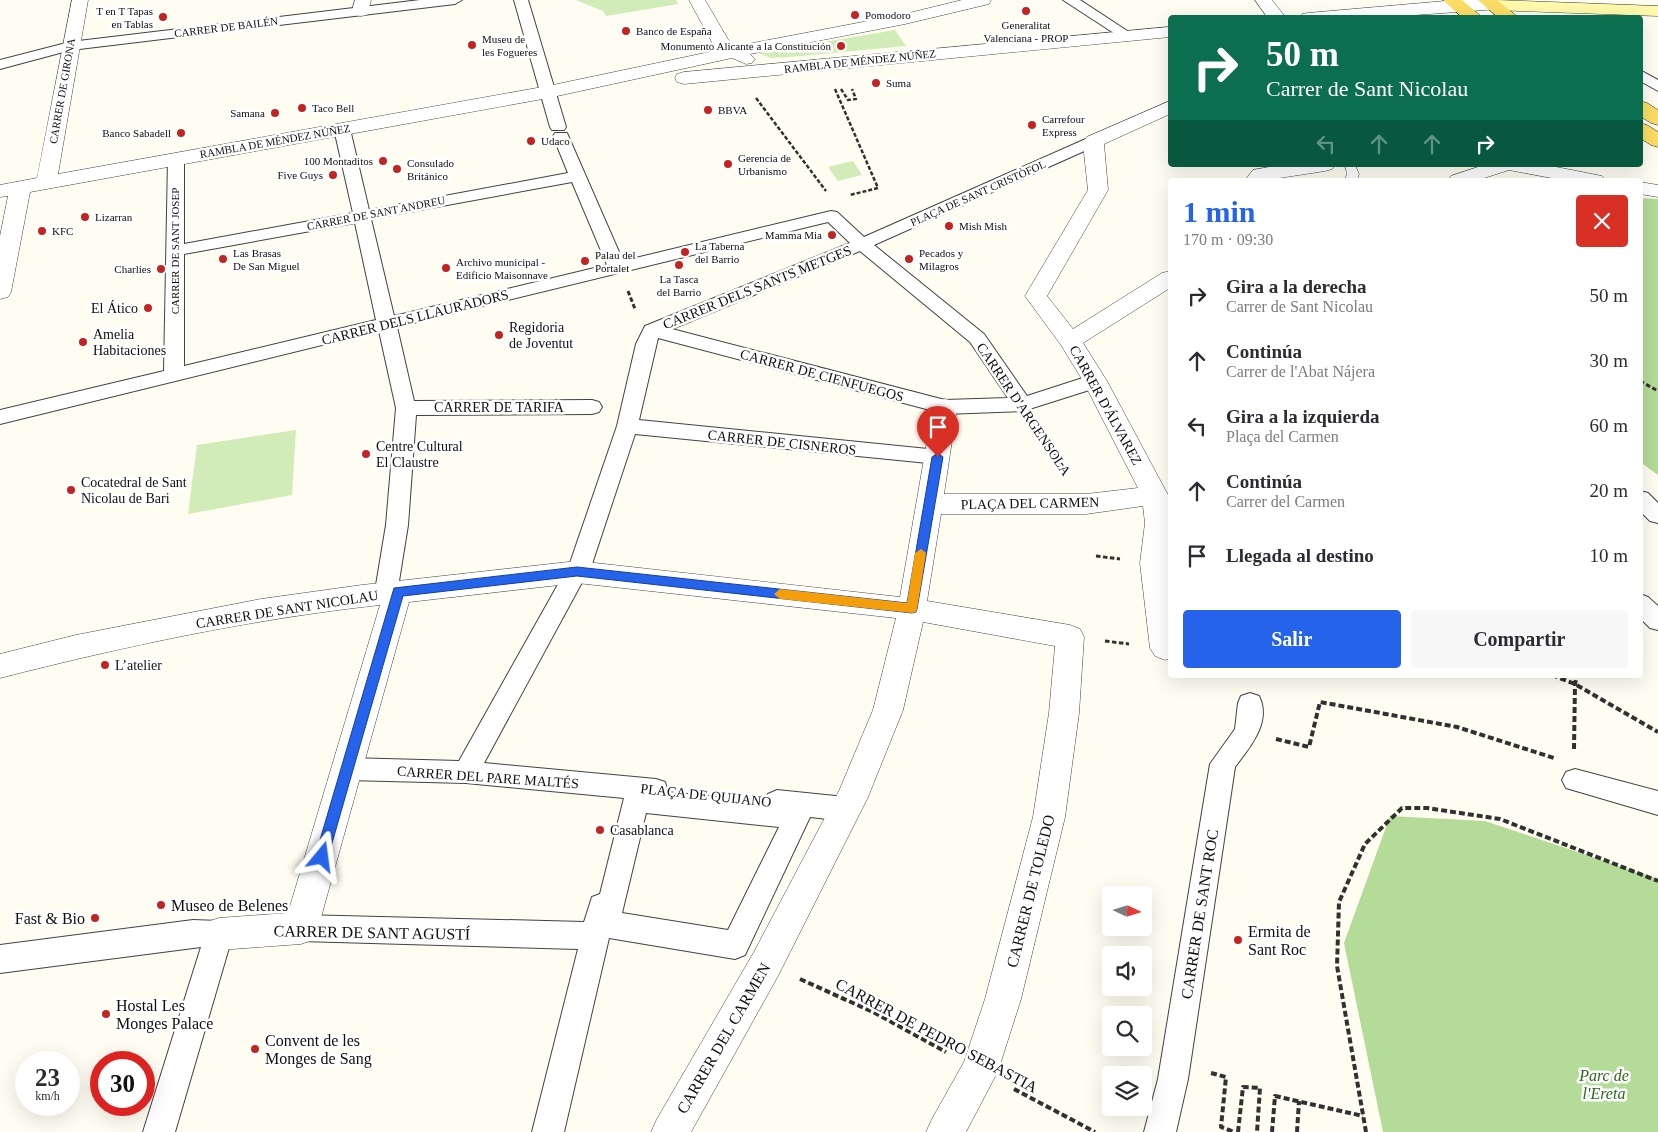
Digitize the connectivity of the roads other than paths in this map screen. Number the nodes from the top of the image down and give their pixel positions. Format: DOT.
graph roads {
  1 [pos="80,0"];
  2 [pos="455,0"];
  3 [pos="521,0"];
  4 [pos="697,0"];
  5 [pos="983,0"];
  6 [pos="1070,0"];
  7 [pos="1263,0"];
  8 [pos="1454,2"];
  9 [pos="1490,2"];
  10 [pos="362,6"];
  11 [pos="1658,12"];
  12 [pos="1276,15"];
  13 [pos="1331,15"];
  14 [pos="1472,15"];
  15 [pos="1507,15"];
  16 [pos="907,30"];
  17 [pos="1168,32"];
  18 [pos="1123,34"];
  19 [pos="70,46"];
  20 [pos="733,52"];
  21 [pos="932,54"];
  22 [pos="0,65"];
  23 [pos="1643,69"];
  24 [pos="770,70"];
  25 [pos="1658,71"];
  26 [pos="1643,77"];
  27 [pos="1658,86"];
  28 [pos="549,91"];
  29 [pos="1168,108"];
  30 [pos="1643,109"];
  31 [pos="1658,119"];
  32 [pos="342,130"];
  33 [pos="1643,131"];
  34 [pos="1094,141"];
  35 [pos="1658,141"];
  36 [pos="176,159"];
  37 [pos="1306,167"];
  38 [pos="1498,167"];
  39 [pos="1524,167"];
  40 [pos="577,176"];
  41 [pos="1257,178"];
  42 [pos="1464,178"];
  43 [pos="1584,178"];
  44 [pos="46,183"];
  45 [pos="1643,188"];
  46 [pos="10,190"];
  47 [pos="1658,191"];
  48 [pos="362,215"];
  49 [pos="831,216"];
  50 [pos="862,244"];
  51 [pos="174,251"];
  52 [pos="618,268"];
  53 [pos="1168,279"];
  54 [pos="0,292"];
  55 [pos="386,325"];
  56 [pos="652,330"];
  57 [pos="1070,341"];
  58 [pos="174,373"];
  59 [pos="1095,381"];
  60 [pos="1023,404"];
  61 [pos="592,407"];
  62 [pos="945,407"];
  63 [pos="406,408"];
  64 [pos="0,417"];
  65 [pos="627,426"];
  66 [pos="938,457"];
  67 [pos="1155,495"];
  68 [pos="1643,502"];
  69 [pos="929,504"];
  70 [pos="1658,515"];
  71 [pos="577,572"];
  72 [pos="398,592"];
  73 [pos="1643,606"];
  74 [pos="912,609"];
  75 [pos="1658,621"];
  76 [pos="1168,648"];
  77 [pos="0,666"];
  78 [pos="1250,703"];
  79 [pos="348,768"];
  80 [pos="1575,768"];
  81 [pos="466,772"];
  82 [pos="628,788"];
  83 [pos="1658,803"];
  84 [pos="797,817"];
  85 [pos="840,818"];
  86 [pos="301,928"];
  87 [pos="219,934"];
  88 [pos="595,936"];
  89 [pos="0,958"];
  90 [pos="159,1132"];
  91 [pos="548,1132"];
  92 [pos="670,1132"];
  93 [pos="945,1132"];
  94 [pos="1160,1132"];
  1 -- 19 [label="street, CARRER DE GIRONA"];
  2 -- 10 [label="street, CARRER DE BAILÉN"];
  3 -- 28 [label="street"];
  4 -- 20 [label="street"];
  5 -- 16 [label="street, RAMBLA DE MÉNDEZ NÚÑEZ"];
  6 -- 18 [label="street"];
  7 -- 12 [label="street"];
  8 -- 9 [label="street"];
  8 -- 13 [label="street"];
  8 -- 14 [label="main road"];
  9 -- 11 [label="main road"];
  9 -- 15 [label="main road"];
  10 -- 19 [label="street, CARRER DE BAILÉN"];
  16 -- 20 [label="street, RAMBLA DE MÉNDEZ NÚÑEZ"];
  16 -- 21 [label="street"];
  17 -- 18 [label="street, RAMBLA DE MÉNDEZ NÚÑEZ"];
  18 -- 21 [label="street, RAMBLA DE MÉNDEZ NÚÑEZ"];
  19 -- 22 [label="street, CARRER DE BAILÉN"];
  19 -- 44 [label="street, CARRER DE GIRONA"];
  20 -- 24 [label="street"];
  20 -- 28 [label="street, RAMBLA DE MÉNDEZ NÚÑEZ"];
  21 -- 24 [label="street, RAMBLA DE MÉNDEZ NÚÑEZ"];
  23 -- 25 [label="street"];
  24 -- 28 [label="street, RAMBLA DE MÉNDEZ NÚÑEZ"];
  26 -- 27 [label="street"];
  28 -- 32 [label="street, RAMBLA DE MÉNDEZ NÚÑEZ"];
  28 -- 40 [label="street"];
  29 -- 34 [label="street"];
  30 -- 31 [label="main road"];
  32 -- 36 [label="street, RAMBLA DE MÉNDEZ NÚÑEZ"];
  32 -- 48 [label="street"];
  33 -- 35 [label="main road"];
  34 -- 50 [label="street, PLAÇA DE SANT CRISTÒFOL"];
  34 -- 57 [label="street, CARRER D'ÁLVAREZ"];
  36 -- 44 [label="street, RAMBLA DE MÉNDEZ NÚÑEZ"];
  36 -- 51 [label="street, CARRER DE SANT JOSEP"];
  37 -- 41 [label="street"];
  38 -- 42 [label="street"];
  39 -- 43 [label="street"];
  40 -- 48 [label="street, CARRER DE SANT ANDREU"];
  40 -- 52 [label="street"];
  44 -- 46 [label="street, RAMBLA DE MÉNDEZ NÚÑEZ"];
  45 -- 47 [label="street"];
  46 -- 54 [label="street"];
  48 -- 51 [label="street, CARRER DE SANT ANDREU"];
  48 -- 55 [label="street"];
  49 -- 50 [label="street, CARRER D'ARGENSOLA"];
  49 -- 52 [label="street, CARRER DELS LLAURADORS"];
  50 -- 56 [label="street, CARRER DELS SANTS METGES"];
  50 -- 60 [label="street, CARRER D'ARGENSOLA"];
  51 -- 58 [label="street, CARRER DE SANT JOSEP"];
  52 -- 55 [label="street, CARRER DELS LLAURADORS"];
  53 -- 57 [label="street"];
  55 -- 58 [label="street, CARRER DELS LLAURADORS"];
  55 -- 63 [label="street"];
  56 -- 62 [label="street, CARRER DE CIENFUEGOS"];
  56 -- 65 [label="street"];
  57 -- 59 [label="street, CARRER D'ÁLVAREZ"];
  58 -- 64 [label="street, CARRER DELS LLAURADORS"];
  59 -- 60 [label="street, CARRER DE CIENFUEGOS"];
  59 -- 67 [label="street, CARRER D'ÁLVAREZ"];
  60 -- 62 [label="street, CARRER DE CIENFUEGOS"];
  61 -- 63 [label="street, CARRER DE TARIFA"];
  62 -- 66 [label="street"];
  63 -- 72 [label="street"];
  65 -- 66 [label="street, CARRER DE CISNEROS"];
  65 -- 71 [label="street"];
  66 -- 69 [label="street"];
  67 -- 69 [label="street, PLAÇA DEL CARMEN"];
  67 -- 76 [label="street"];
  68 -- 70 [label="street"];
  69 -- 74 [label="street"];
  71 -- 72 [label="street, CARRER DE SANT NICOLAU"];
  71 -- 74 [label="street, CARRER DE SANT NICOLAU"];
  71 -- 81 [label="street"];
  72 -- 77 [label="street, CARRER DE SANT NICOLAU"];
  72 -- 79 [label="street"];
  73 -- 75 [label="street"];
  74 -- 85 [label="street"];
  74 -- 93 [label="street, CARRER DE TOLEDO"];
  78 -- 94 [label="street, CARRER DE SANT ROC"];
  79 -- 81 [label="street, CARRER DEL PARE MALTÉS"];
  79 -- 86 [label="street"];
  80 -- 83 [label="street"];
  81 -- 82 [label="street, CARRER DEL PARE MALTÉS"];
  82 -- 85 [label="street, PLAÇA DE QUIJANO"];
  82 -- 88 [label="street, PLAÇA DE QUIJANO"];
  84 -- 84 [label="street, PLAÇA DE QUIJANO"];
  85 -- 92 [label="street, CARRER DEL CARMEN"];
  86 -- 87 [label="street, CARRER DE SANT AGUSTÍ"];
  86 -- 88 [label="street, CARRER DE SANT AGUSTÍ"];
  87 -- 89 [label="street, CARRER DE SANT AGUSTÍ"];
  87 -- 90 [label="street"];
  88 -- 91 [label="street, PLAÇA DE QUIJANO"];
}
